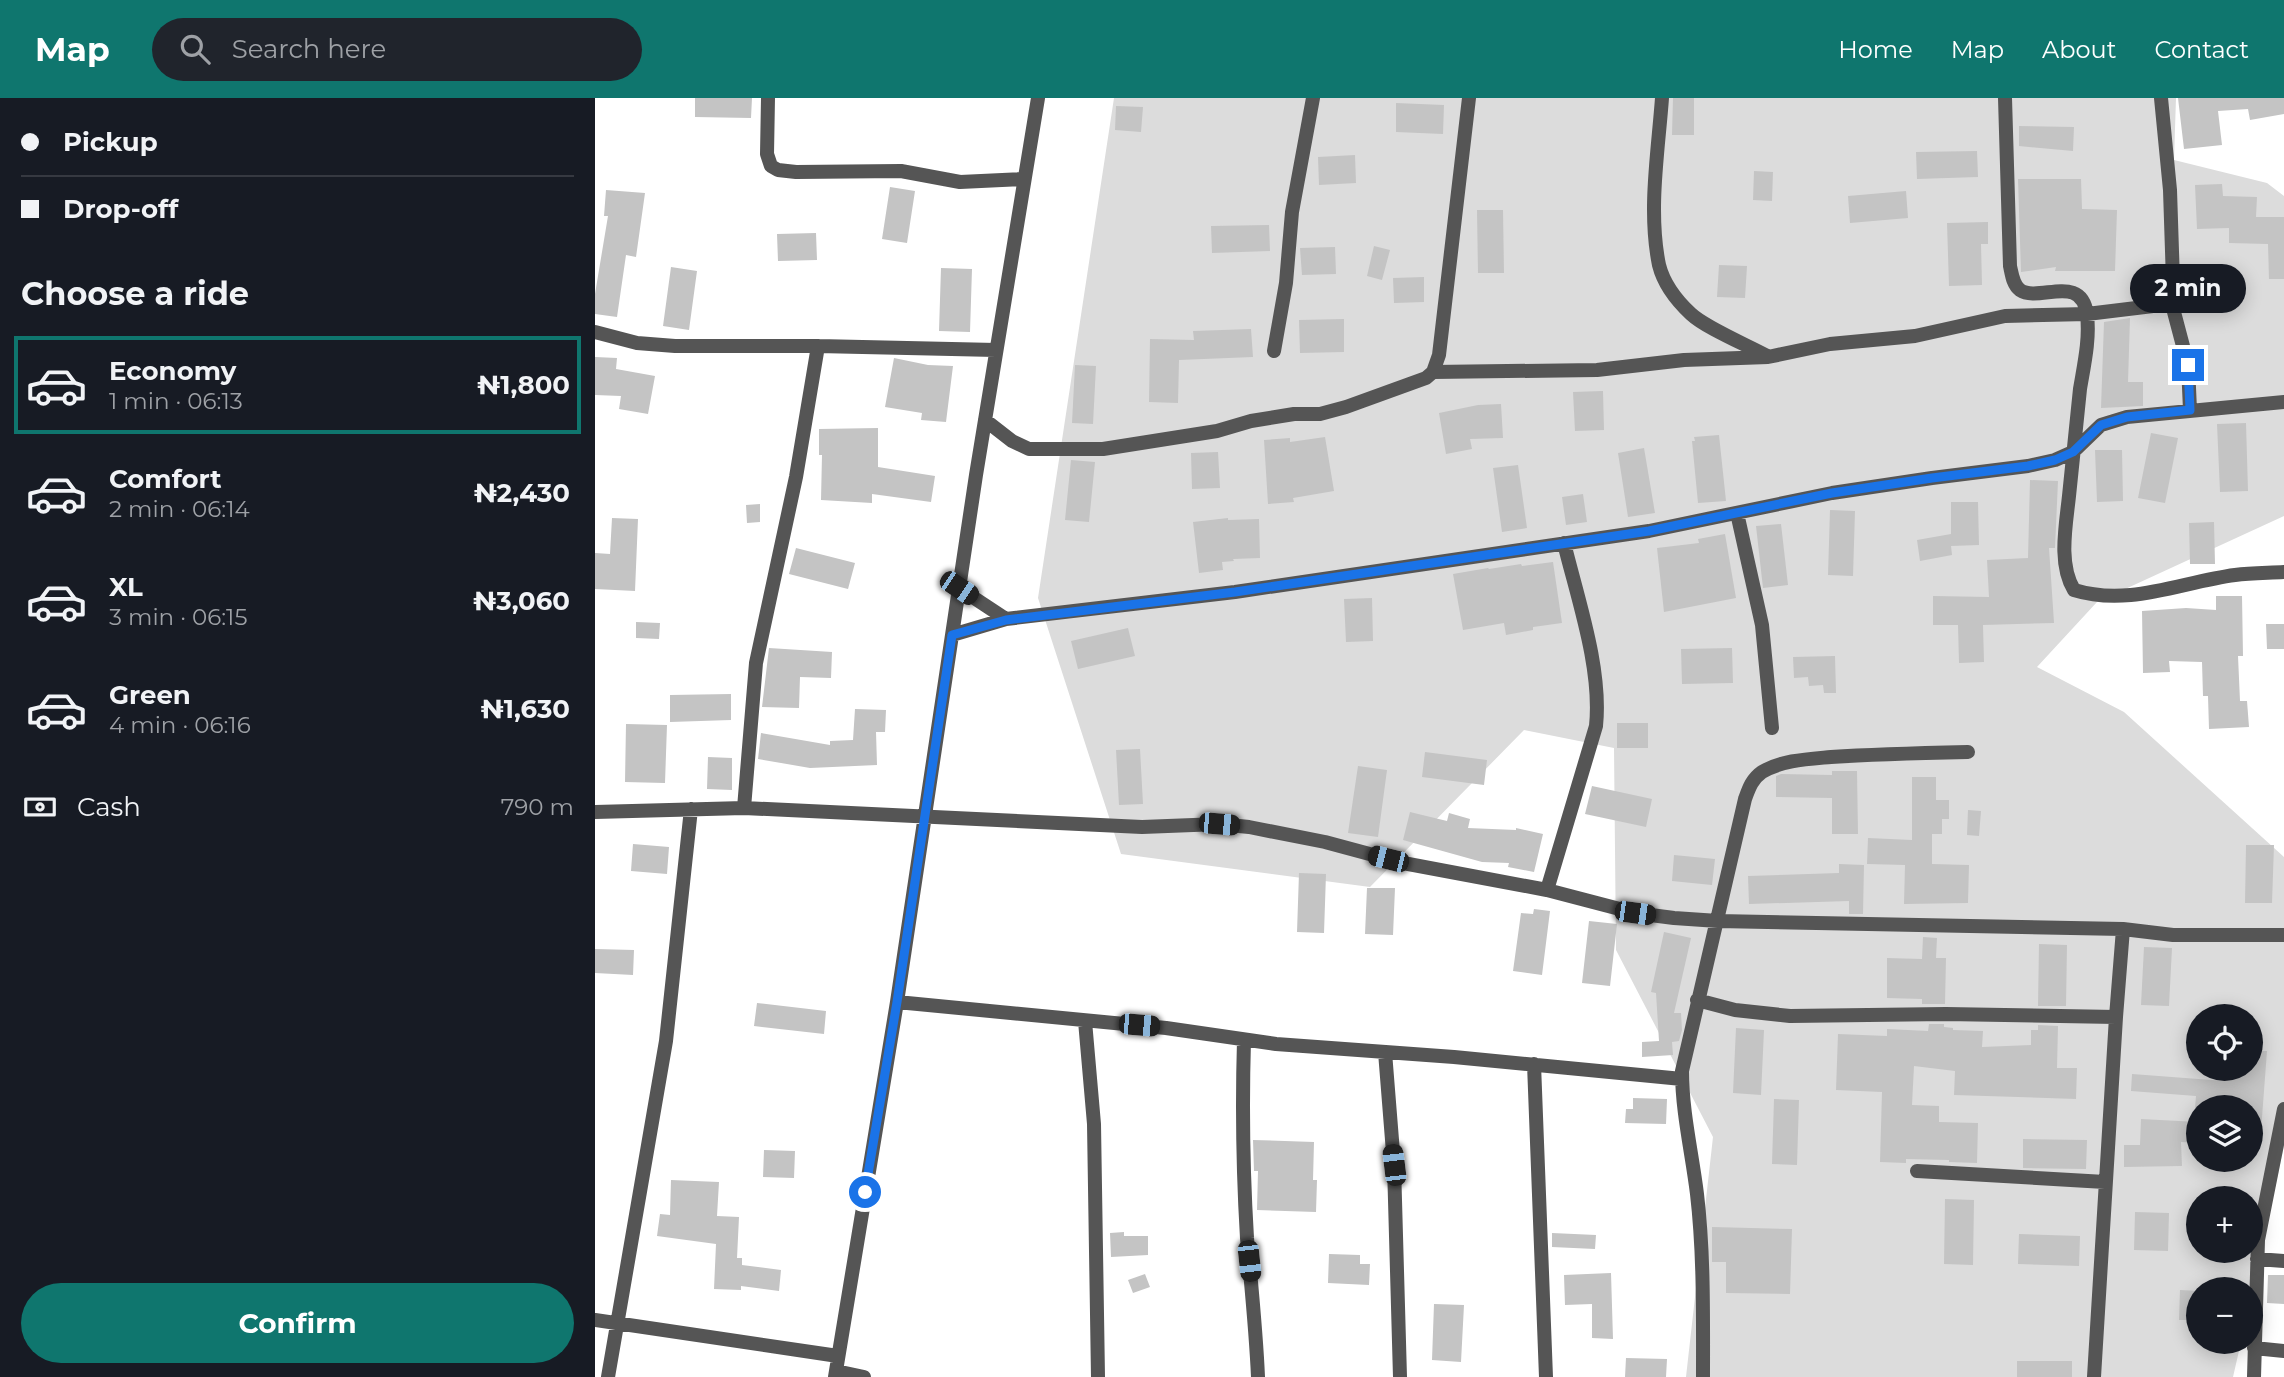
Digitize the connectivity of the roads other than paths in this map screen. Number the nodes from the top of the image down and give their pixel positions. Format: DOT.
graph roads {
  1 [pos="768,98"];
  2 [pos="1038,98"];
  3 [pos="1313,98"];
  4 [pos="1469,98"];
  5 [pos="1662,98"];
  6 [pos="2004,98"];
  7 [pos="2161,98"];
  8 [pos="1024,179"];
  9 [pos="2175,288"];
  10 [pos="2087,314"];
  11 [pos="595,332"];
  12 [pos="818,346"];
  13 [pos="996,350"];
  14 [pos="1274,351"];
  15 [pos="1768,357"];
  16 [pos="1433,372"];
  17 [pos="2284,402"];
  18 [pos="2190,410"];
  19 [pos="985,420"];
  20 [pos="2073,452"];
  21 [pos="1737,513"];
  22 [pos="1564,543"];
  23 [pos="2284,572"];
  24 [pos="959,588"];
  25 [pos="1006,620"];
  26 [pos="952,635"];
  27 [pos="1772,728"];
  28 [pos="1968,752"];
  29 [pos="744,808"];
  30 [pos="691,809"];
  31 [pos="595,812"];
  32 [pos="925,815"];
  33 [pos="1547,890"];
  34 [pos="1718,921"];
  35 [pos="2123,929"];
  36 [pos="2284,935"];
  37 [pos="1697,1000"];
  38 [pos="897,1002"];
  39 [pos="2116,1017"];
  40 [pos="1085,1021"];
  41 [pos="1244,1040"];
  42 [pos="1385,1052"];
  43 [pos="1534,1064"];
  44 [pos="1682,1079"];
  45 [pos="2284,1109"];
  46 [pos="1917,1171"];
  47 [pos="2105,1182"];
  48 [pos="2263,1209"];
  49 [pos="2263,1259"];
  50 [pos="2284,1261"];
  51 [pos="595,1320"];
  52 [pos="616,1323"];
  53 [pos="2263,1349"];
  54 [pos="2284,1351"];
  55 [pos="2255,1354"];
  56 [pos="836,1368"];
  57 [pos="608,1377"];
  58 [pos="864,1377"];
  59 [pos="1098,1377"];
  60 [pos="1258,1377"];
  61 [pos="1400,1377"];
  62 [pos="1546,1377"];
  63 [pos="1703,1377"];
  64 [pos="2094,1377"];
  65 [pos="2254,1377"];
  1 -- 8 [label="street"];
  2 -- 8 [label="street"];
  3 -- 14 [label="street"];
  4 -- 16 [label="street"];
  5 -- 15 [label="street"];
  6 -- 10 [label="street"];
  7 -- 9 [label="street"];
  8 -- 13 [label="street"];
  9 -- 10 [label="street"];
  9 -- 18 [label="street"];
  10 -- 15 [label="street"];
  10 -- 20 [label="street"];
  11 -- 12 [label="street"];
  12 -- 13 [label="street"];
  12 -- 29 [label="street"];
  13 -- 19 [label="street"];
  15 -- 16 [label="street"];
  16 -- 19 [label="street"];
  17 -- 18 [label="street"];
  18 -- 20 [label="street"];
  19 -- 24 [label="street"];
  20 -- 21 [label="street"];
  20 -- 23 [label="street"];
  21 -- 22 [label="street"];
  21 -- 27 [label="street"];
  22 -- 25 [label="street"];
  22 -- 33 [label="street"];
  24 -- 25 [label="street"];
  24 -- 26 [label="street"];
  25 -- 26 [label="street"];
  26 -- 32 [label="street"];
  28 -- 34 [label="street"];
  29 -- 30 [label="street"];
  29 -- 32 [label="street"];
  30 -- 31 [label="street"];
  30 -- 52 [label="street"];
  32 -- 33 [label="street"];
  32 -- 38 [label="street"];
  33 -- 34 [label="street"];
  34 -- 35 [label="street"];
  34 -- 37 [label="street"];
  35 -- 36 [label="street"];
  35 -- 39 [label="street"];
  37 -- 39 [label="street"];
  37 -- 44 [label="street"];
  38 -- 40 [label="street"];
  38 -- 56 [label="street"];
  39 -- 47 [label="street"];
  40 -- 41 [label="street"];
  40 -- 59 [label="street"];
  41 -- 42 [label="street"];
  41 -- 60 [label="street"];
  42 -- 43 [label="street"];
  42 -- 61 [label="street"];
  43 -- 44 [label="street"];
  43 -- 62 [label="street"];
  44 -- 63 [label="street"];
  45 -- 48 [label="street"];
  46 -- 47 [label="street"];
  47 -- 64 [label="street"];
  49 -- 50 [label="street"];
  51 -- 52 [label="street"];
  52 -- 56 [label="street"];
  52 -- 57 [label="street"];
  53 -- 54 [label="street"];
  55 -- 65 [label="street"];
  56 -- 58 [label="street"];
}
